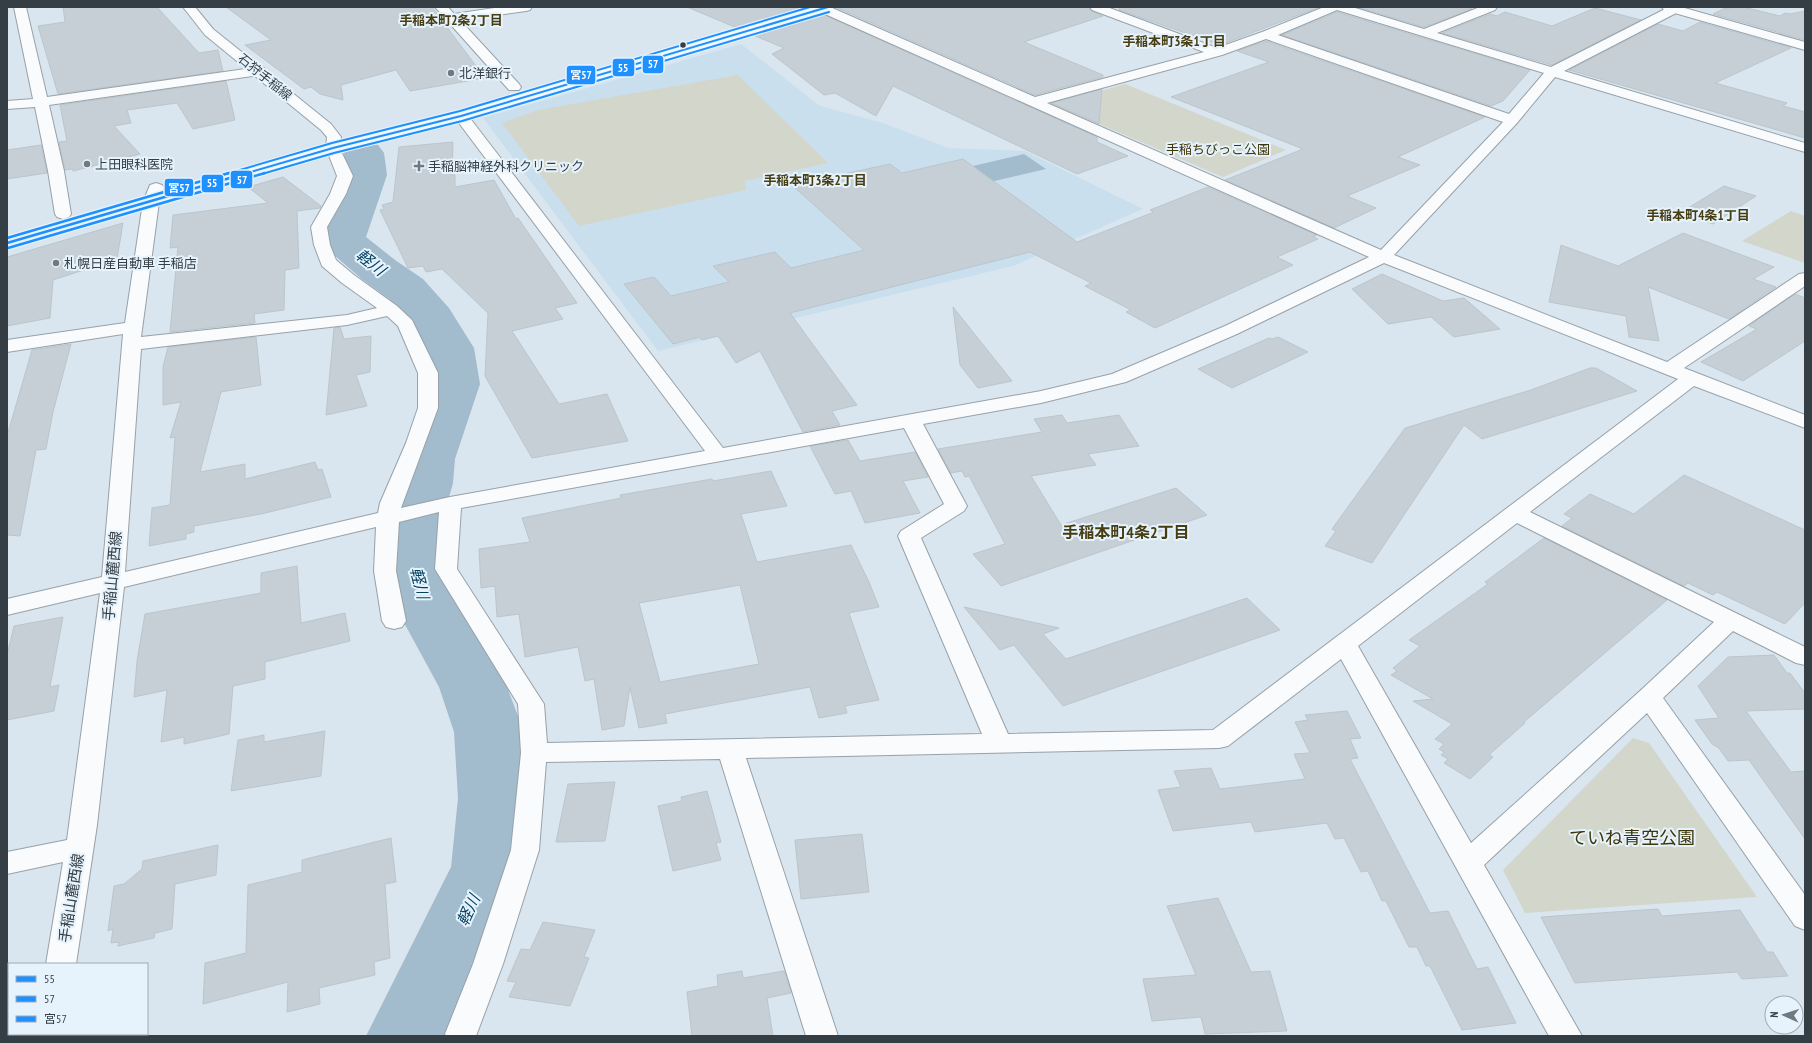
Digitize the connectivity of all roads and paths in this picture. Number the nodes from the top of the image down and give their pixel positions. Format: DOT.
graph roads {
  1 [pos="20,7"];
  2 [pos="189,7"];
  3 [pos="441,7"];
  4 [pos="526,7"];
  5 [pos="797,7"];
  6 [pos="824,7"];
  7 [pos="1096,7"];
  8 [pos="1335,7"];
  9 [pos="1339,7"];
  10 [pos="1491,7"];
  11 [pos="1673,8"];
  12 [pos="450,18"];
  13 [pos="1425,33"];
  14 [pos="1266,35"];
  15 [pos="1805,46"];
  16 [pos="1217,52"];
  17 [pos="259,71"];
  18 [pos="1552,72"];
  19 [pos="514,87"];
  20 [pos="41,102"];
  21 [pos="1034,102"];
  22 [pos="7,105"];
  23 [pos="462,116"];
  24 [pos="1512,120"];
  25 [pos="333,143"];
  26 [pos="1804,147"];
  27 [pos="153,195"];
  28 [pos="63,214"];
  29 [pos="7,229"];
  30 [pos="7,243"];
  31 [pos="1383,257"];
  32 [pos="1805,278"];
  33 [pos="392,310"];
  34 [pos="132,335"];
  35 [pos="7,346"];
  36 [pos="1669,369"];
  37 [pos="1692,378"];
  38 [pos="911,421"];
  39 [pos="1805,422"];
  40 [pos="719,456"];
  41 [pos="450,503"];
  42 [pos="1515,513"];
  43 [pos="388,518"];
  44 [pos="113,581"];
  45 [pos="7,607"];
  46 [pos="1730,620"];
  47 [pos="394,621"];
  48 [pos="1344,643"];
  49 [pos="1805,657"];
  50 [pos="1649,697"];
  51 [pos="1000,744"];
  52 [pos="730,748"];
  53 [pos="534,753"];
  54 [pos="79,848"];
  55 [pos="7,863"];
  56 [pos="1468,863"];
  57 [pos="1805,918"];
  58 [pos="61,963"];
  59 [pos="460,1034"];
  60 [pos="822,1036"];
  61 [pos="1566,1036"];
  1 -- 20 [label="main road"];
  2 -- 17 [label="main road, 石狩手稲線"];
  3 -- 12 [label="main road"];
  4 -- 12 [label="main road"];
  5 -- 19 [label="main road"];
  6 -- 21 [label="main road"];
  6 -- 23 [label="main road"];
  7 -- 16 [label="main road"];
  8 -- 14 [label="main road"];
  9 -- 13 [label="main road"];
  10 -- 13 [label="main road"];
  11 -- 15 [label="main road"];
  11 -- 18 [label="main road"];
  12 -- 19 [label="main road"];
  13 -- 18 [label="main road"];
  14 -- 16 [label="main road"];
  14 -- 24 [label="main road"];
  16 -- 21 [label="main road"];
  17 -- 20 [label="main road"];
  17 -- 25 [label="main road, 石狩手稲線"];
  18 -- 24 [label="main road"];
  18 -- 26 [label="main road"];
  19 -- 25 [label="main road"];
  20 -- 22 [label="main road"];
  20 -- 28 [label="main road"];
  21 -- 31 [label="main road"];
  23 -- 25 [label="main road"];
  23 -- 40 [label="main road"];
  24 -- 31 [label="main road"];
  25 -- 27 [label="main road"];
  25 -- 33 [label="main road"];
  27 -- 28 [label="main road"];
  27 -- 30 [label="main road"];
  27 -- 34 [label="main road, 手稲山麓西線"];
  28 -- 29 [label="main road"];
  31 -- 36 [label="main road"];
  31 -- 38 [label="main road"];
  32 -- 36 [label="main road"];
  33 -- 34 [label="main road"];
  33 -- 43 [label="main road"];
  34 -- 35 [label="main road"];
  34 -- 44 [label="main road, 手稲山麓西線"];
  36 -- 37 [label="main road"];
  37 -- 39 [label="main road"];
  37 -- 42 [label="main road"];
  38 -- 40 [label="main road"];
  38 -- 51 [label="main road"];
  40 -- 41 [label="main road"];
  41 -- 43 [label="main road"];
  41 -- 53 [label="main road"];
  42 -- 46 [label="main road"];
  42 -- 48 [label="main road"];
  43 -- 44 [label="main road"];
  43 -- 47 [label="main road"];
  44 -- 45 [label="main road"];
  44 -- 54 [label="main road, 手稲山麓西線"];
  46 -- 49 [label="main road"];
  46 -- 50 [label="main road"];
  48 -- 51 [label="main road"];
  48 -- 56 [label="main road"];
  50 -- 56 [label="main road"];
  50 -- 57 [label="main road"];
  51 -- 52 [label="main road"];
  52 -- 53 [label="main road"];
  52 -- 60 [label="main road"];
  53 -- 59 [label="main road"];
  54 -- 55 [label="main road"];
  54 -- 58 [label="main road, 手稲山麓西線"];
  56 -- 61 [label="main road"];
}
